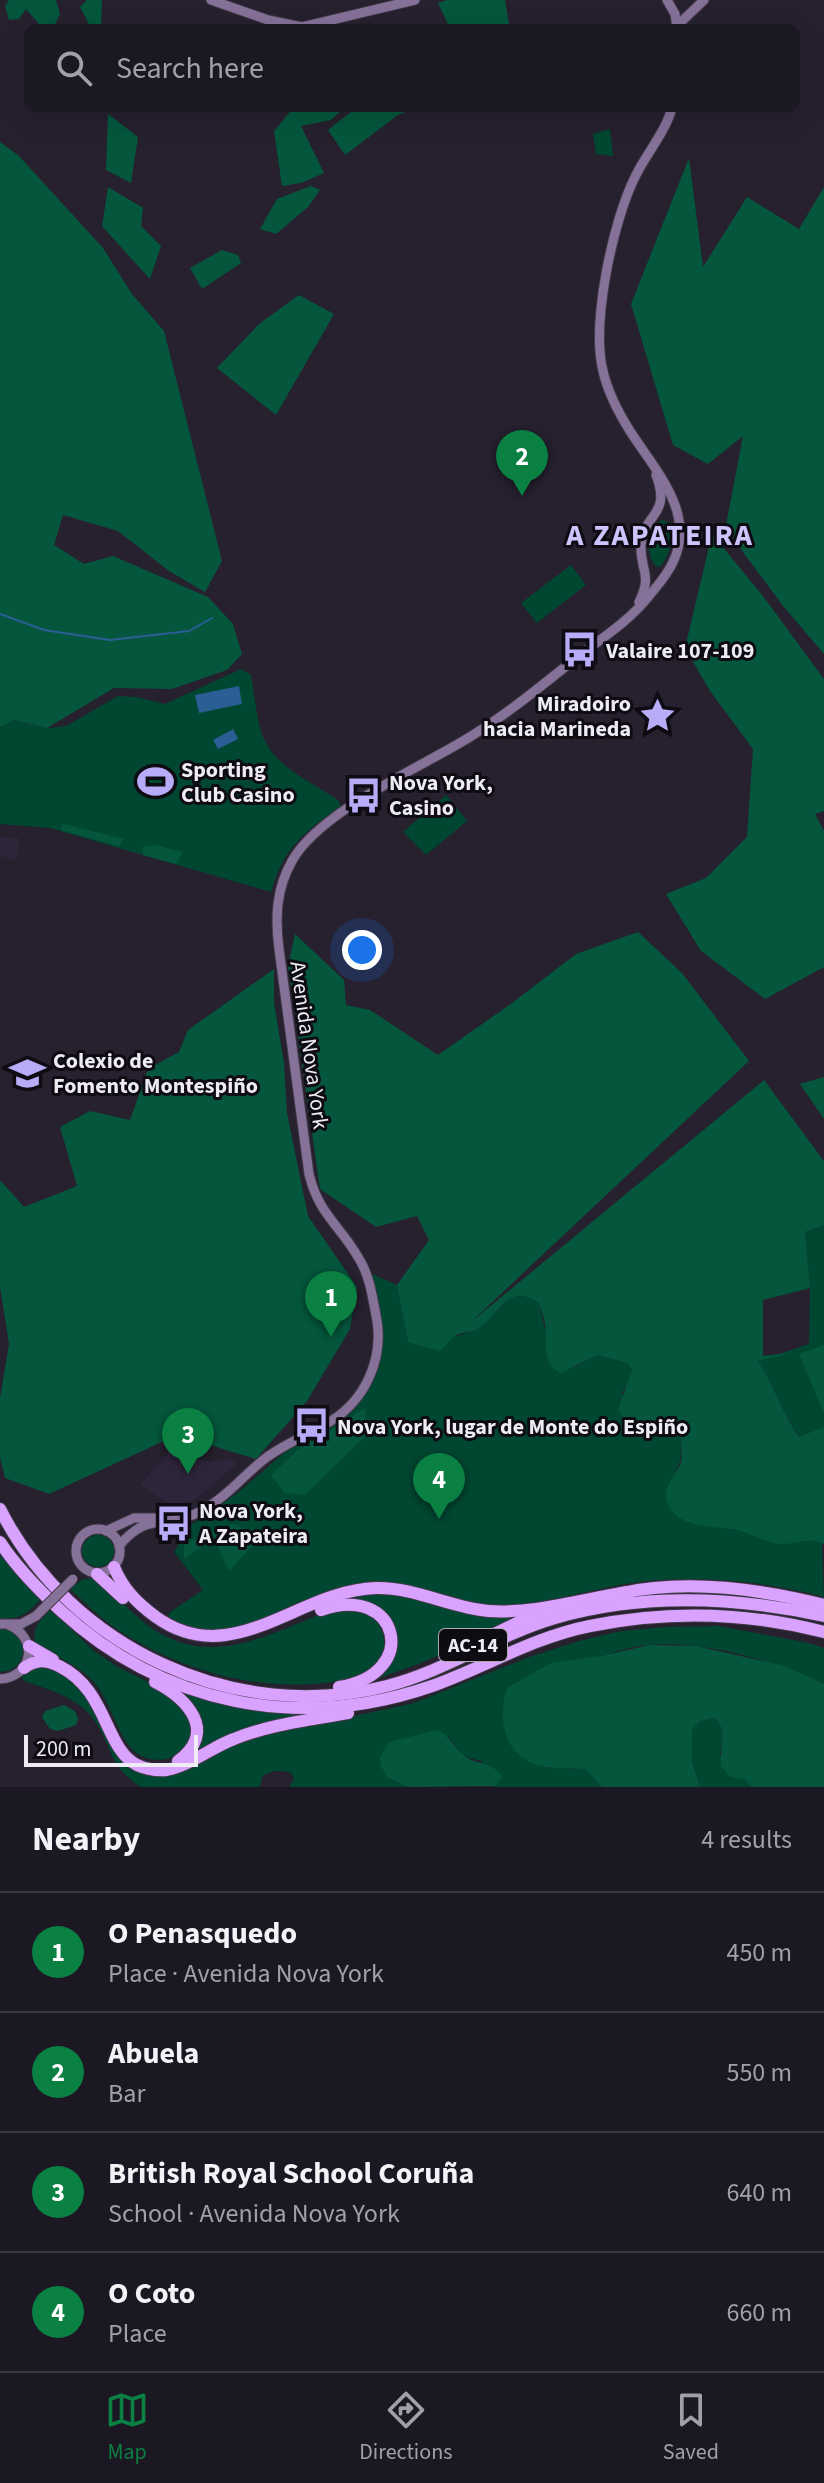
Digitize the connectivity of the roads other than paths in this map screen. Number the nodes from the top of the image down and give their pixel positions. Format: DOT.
graph roads {
  1 [pos="211,0"];
  2 [pos="415,0"];
  3 [pos="702,3"];
  4 [pos="669,4"];
  5 [pos="287,24"];
  6 [pos="315,24"];
  7 [pos="681,24"];
  8 [pos="683,24"];
  9 [pos="670,112"];
  10 [pos="652,464"];
  11 [pos="657,513"];
  12 [pos="678,525"];
  13 [pos="646,569"];
  14 [pos="666,572"];
  15 [pos="626,618"];
  16 [pos="0,1509"];
  17 [pos="166,1520"];
  18 [pos="106,1531"];
  19 [pos="0,1542"];
  20 [pos="119,1546"];
  21 [pos="77,1561"];
  22 [pos="114,1567"];
  23 [pos="92,1572"];
  24 [pos="73,1579"];
  25 [pos="628,1592"];
  26 [pos="824,1607"];
  27 [pos="716,1614"];
  28 [pos="36,1616"];
  29 [pos="4,1624"];
  30 [pos="81,1629"];
  31 [pos="824,1632"];
  32 [pos="824,1641"];
  33 [pos="28,1643"];
  34 [pos="24,1668"];
  35 [pos="0,1679"];
  36 [pos="431,1686"];
  37 [pos="280,1694"];
  38 [pos="318,1696"];
  1 -- 5 [label="street"];
  2 -- 6 [label="street"];
  3 -- 4 [label="street"];
  3 -- 8 [label="street"];
  4 -- 7 [label="street"];
  9 -- 10 [label="street"];
  10 -- 11 [label="street"];
  10 -- 12 [label="street"];
  11 -- 12 [label="street"];
  11 -- 13 [label="street"];
  12 -- 14 [label="street"];
  13 -- 14 [label="street"];
  13 -- 15 [label="street, Avenida Nova York"];
  14 -- 15 [label="street, Avenida Nova York"];
  15 -- 17 [label="street, Avenida Nova York"];
  16 -- 37 [label="highway, AC-14"];
  17 -- 18 [label="street, Avenida Nova York"];
  17 -- 20 [label="street, Avenida Nova York"];
  18 -- 20 [label="street"];
  18 -- 21 [label="street"];
  19 -- 30 [label="highway, AC-14"];
  20 -- 22 [label="street"];
  21 -- 23 [label="street"];
  21 -- 24 [label="street"];
  22 -- 23 [label="street"];
  22 -- 25 [label="highway"];
  23 -- 24 [label="street"];
  23 -- 37 [label="highway"];
  24 -- 28 [label="street, bridge"];
  25 -- 26 [label="highway, AC-14"];
  25 -- 38 [label="highway, AC-14"];
  26 -- 38 [label="highway, AC-14"];
  27 -- 31 [label="highway, AC-14"];
  27 -- 32 [label="highway"];
  27 -- 36 [label="highway, AC-14"];
  28 -- 29 [label="street"];
  28 -- 33 [label="street"];
  29 -- 33 [label="street"];
  30 -- 33 [label="highway"];
  30 -- 36 [label="highway, AC-14"];
  33 -- 34 [label="street"];
  34 -- 35 [label="street"];
  34 -- 36 [label="highway"];
  37 -- 38 [label="highway, AC-14"];
}
